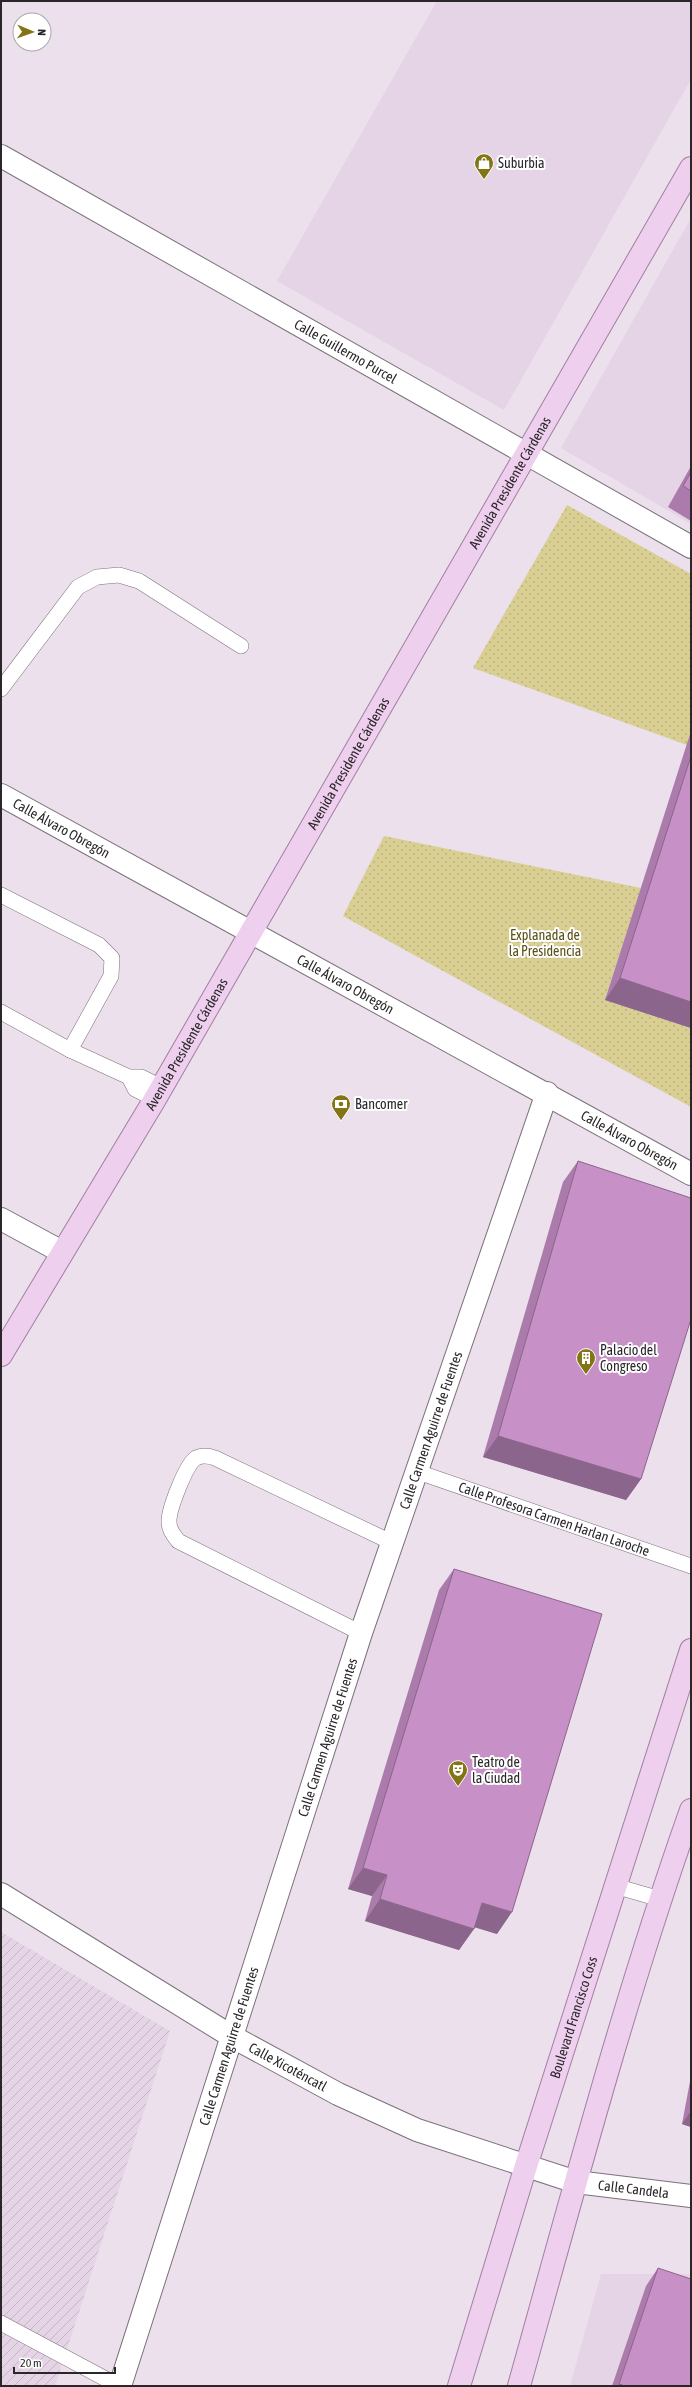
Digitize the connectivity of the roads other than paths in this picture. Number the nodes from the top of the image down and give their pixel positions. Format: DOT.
graph roads {
  1 [pos="1,156"];
  2 [pos="691,168"];
  3 [pos="527,454"];
  4 [pos="691,547"];
  5 [pos="241,646"];
  6 [pos="1,689"];
  7 [pos="2,796"];
  8 [pos="1,895"];
  9 [pos="250,931"];
  10 [pos="1,1012"];
  11 [pos="70,1050"];
  12 [pos="158,1093"];
  13 [pos="547,1093"];
  14 [pos="691,1174"];
  15 [pos="1,1219"];
  16 [pos="62,1252"];
  17 [pos="1,1355"];
  18 [pos="418,1472"];
  19 [pos="393,1543"];
  20 [pos="691,1566"];
  21 [pos="361,1633"];
  22 [pos="691,1650"];
  23 [pos="691,1810"];
  24 [pos="615,1886"];
  25 [pos="1,1894"];
  26 [pos="660,1899"];
  27 [pos="231,2036"];
  28 [pos="526,2166"];
  29 [pos="576,2182"];
  30 [pos="691,2196"];
  31 [pos="1,2324"];
  32 [pos="120,2386"];
  33 [pos="459,2386"];
  34 [pos="519,2386"];
  1 -- 3 [label="street, Calle Guillermo Purcel"];
  2 -- 3 [label="main road, Avenida Presidente Cárdenas"];
  3 -- 4 [label="street, Calle Guillermo Purcel"];
  3 -- 9 [label="main road, Avenida Presidente Cárdenas"];
  5 -- 6 [label="lane"];
  7 -- 9 [label="street, Calle Álvaro Obregón"];
  8 -- 11 [label="lane"];
  9 -- 12 [label="main road, Avenida Presidente Cárdenas"];
  9 -- 13 [label="street, Calle Álvaro Obregón"];
  10 -- 11 [label="lane"];
  11 -- 12 [label="lane"];
  12 -- 16 [label="main road, Avenida Presidente Cárdenas"];
  13 -- 14 [label="street, Calle Álvaro Obregón"];
  13 -- 18 [label="street, Calle Carmen Aguirre de Fuentes"];
  15 -- 16 [label="street"];
  16 -- 17 [label="main road, Avenida Presidente Cárdenas"];
  18 -- 19 [label="street, Calle Carmen Aguirre de Fuentes"];
  18 -- 20 [label="lane, Calle Profesora Carmen Harlan Laroche"];
  19 -- 21 [label="street, Calle Carmen Aguirre de Fuentes"];
  19 -- 21 [label="lane"];
  21 -- 27 [label="street, Calle Carmen Aguirre de Fuentes"];
  22 -- 24 [label="main road, Boulevard Francisco Coss"];
  23 -- 26 [label="main road"];
  24 -- 26 [label="lane"];
  24 -- 28 [label="main road, Boulevard Francisco Coss"];
  25 -- 27 [label="street, Calle Xicoténcatl"];
  26 -- 29 [label="main road"];
  27 -- 28 [label="street, Calle Xicoténcatl"];
  27 -- 32 [label="street, Calle Carmen Aguirre de Fuentes"];
  28 -- 29 [label="street, Calle Xicoténcatl"];
  28 -- 33 [label="main road, Boulevard Francisco Coss"];
  29 -- 30 [label="street, Calle Candela"];
  29 -- 34 [label="main road"];
  31 -- 32 [label="lane"];
}
